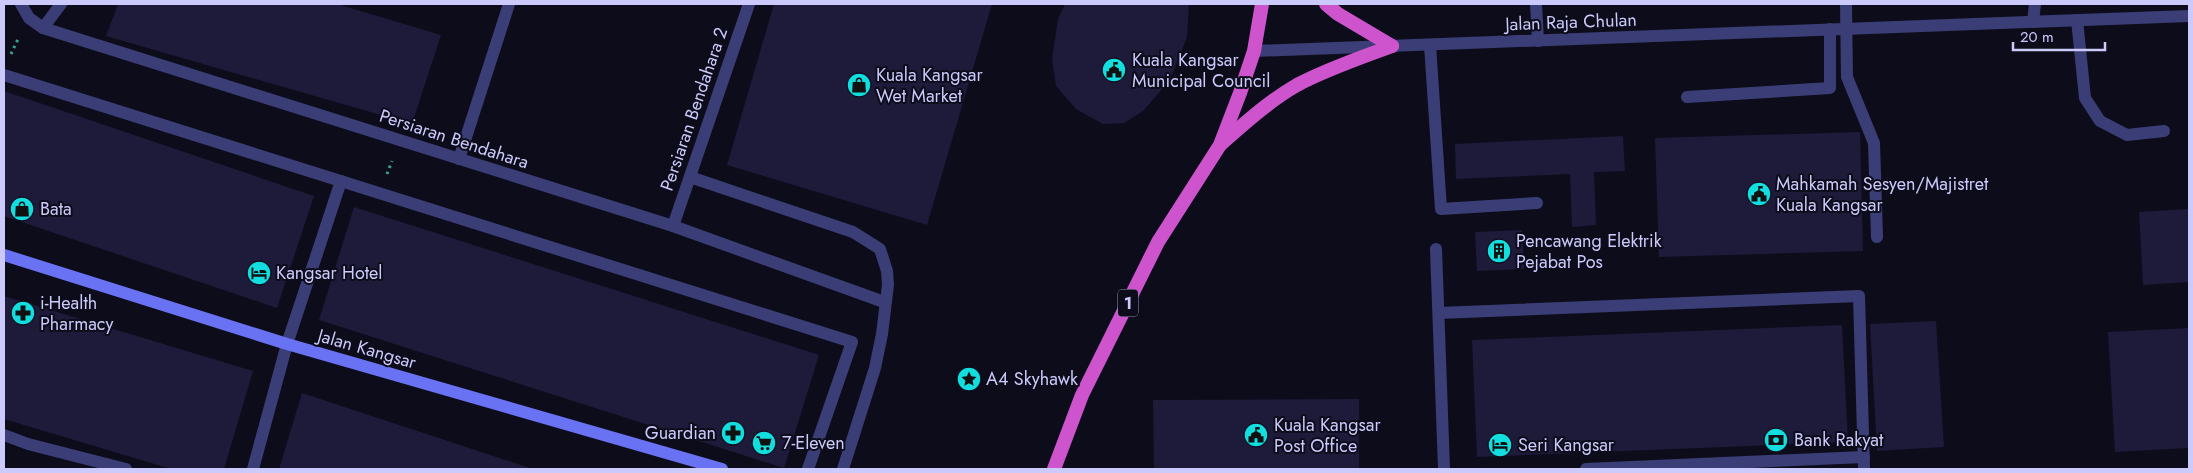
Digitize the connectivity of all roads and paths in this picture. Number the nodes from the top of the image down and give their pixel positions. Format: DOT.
graph roads {
  1 [pos="21,4"];
  2 [pos="61,4"];
  3 [pos="509,4"];
  4 [pos="749,4"];
  5 [pos="1262,4"];
  6 [pos="1326,4"];
  7 [pos="1536,4"];
  8 [pos="1846,4"];
  9 [pos="2035,4"];
  10 [pos="2189,16"];
  11 [pos="29,18"];
  12 [pos="2077,20"];
  13 [pos="2033,22"];
  14 [pos="43,28"];
  15 [pos="1830,29"];
  16 [pos="1848,29"];
  17 [pos="1538,40"];
  18 [pos="1430,45"];
  19 [pos="1392,46"];
  20 [pos="1254,51"];
  21 [pos="8,60"];
  22 [pos="4,75"];
  23 [pos="1687,97"];
  24 [pos="2164,131"];
  25 [pos="399,140"];
  26 [pos="1220,145"];
  27 [pos="459,159"];
  28 [pos="690,177"];
  29 [pos="341,181"];
  30 [pos="380,193"];
  31 [pos="1537,203"];
  32 [pos="673,226"];
  33 [pos="1877,237"];
  34 [pos="1436,249"];
  35 [pos="4,255"];
  36 [pos="884,302"];
  37 [pos="1439,314"];
  38 [pos="287,344"];
  39 [pos="4,435"];
  40 [pos="1864,463"];
  41 [pos="126,469"];
  42 [pos="253,469"];
  43 [pos="722,469"];
  44 [pos="808,469"];
  45 [pos="843,469"];
  46 [pos="1054,469"];
  47 [pos="1444,469"];
  48 [pos="1586,469"];
  1 -- 11 [label="street, Persiaran Bendahara"];
  2 -- 14 [label="street"];
  3 -- 27 [label="street"];
  4 -- 28 [label="street, Persiaran Bendahara 2"];
  5 -- 20 [label="highway, 1"];
  6 -- 19 [label="highway"];
  7 -- 17 [label="street"];
  8 -- 16 [label="street"];
  9 -- 13 [label="street"];
  10 -- 12 [label="street, Jalan Raja Chulan"];
  11 -- 14 [label="street, Persiaran Bendahara"];
  11 -- 21 [label="path"];
  12 -- 13 [label="street, Jalan Raja Chulan"];
  12 -- 24 [label="street"];
  13 -- 16 [label="street, Jalan Raja Chulan"];
  14 -- 25 [label="street, Persiaran Bendahara"];
  15 -- 16 [label="street, Jalan Raja Chulan"];
  15 -- 17 [label="street, Jalan Raja Chulan"];
  15 -- 23 [label="street"];
  16 -- 33 [label="street"];
  17 -- 18 [label="street, Jalan Raja Chulan"];
  18 -- 19 [label="street, Jalan Raja Chulan"];
  18 -- 31 [label="street"];
  19 -- 20 [label="street, Jalan Raja Chulan"];
  19 -- 26 [label="highway"];
  20 -- 26 [label="highway, 1"];
  22 -- 29 [label="street"];
  25 -- 27 [label="street, Persiaran Bendahara"];
  25 -- 30 [label="path"];
  26 -- 46 [label="highway, 1"];
  27 -- 32 [label="street, Persiaran Bendahara"];
  28 -- 32 [label="street, Persiaran Bendahara 2"];
  28 -- 36 [label="street"];
  29 -- 30 [label="street"];
  29 -- 38 [label="street"];
  30 -- 44 [label="street"];
  32 -- 36 [label="street, Persiaran Bendahara"];
  34 -- 37 [label="street"];
  35 -- 38 [label="main road, Jalan Kangsar"];
  36 -- 45 [label="street"];
  37 -- 40 [label="street"];
  37 -- 47 [label="street"];
  38 -- 42 [label="street"];
  38 -- 43 [label="main road, Jalan Kangsar"];
  39 -- 41 [label="street"];
  40 -- 48 [label="street"];
}
